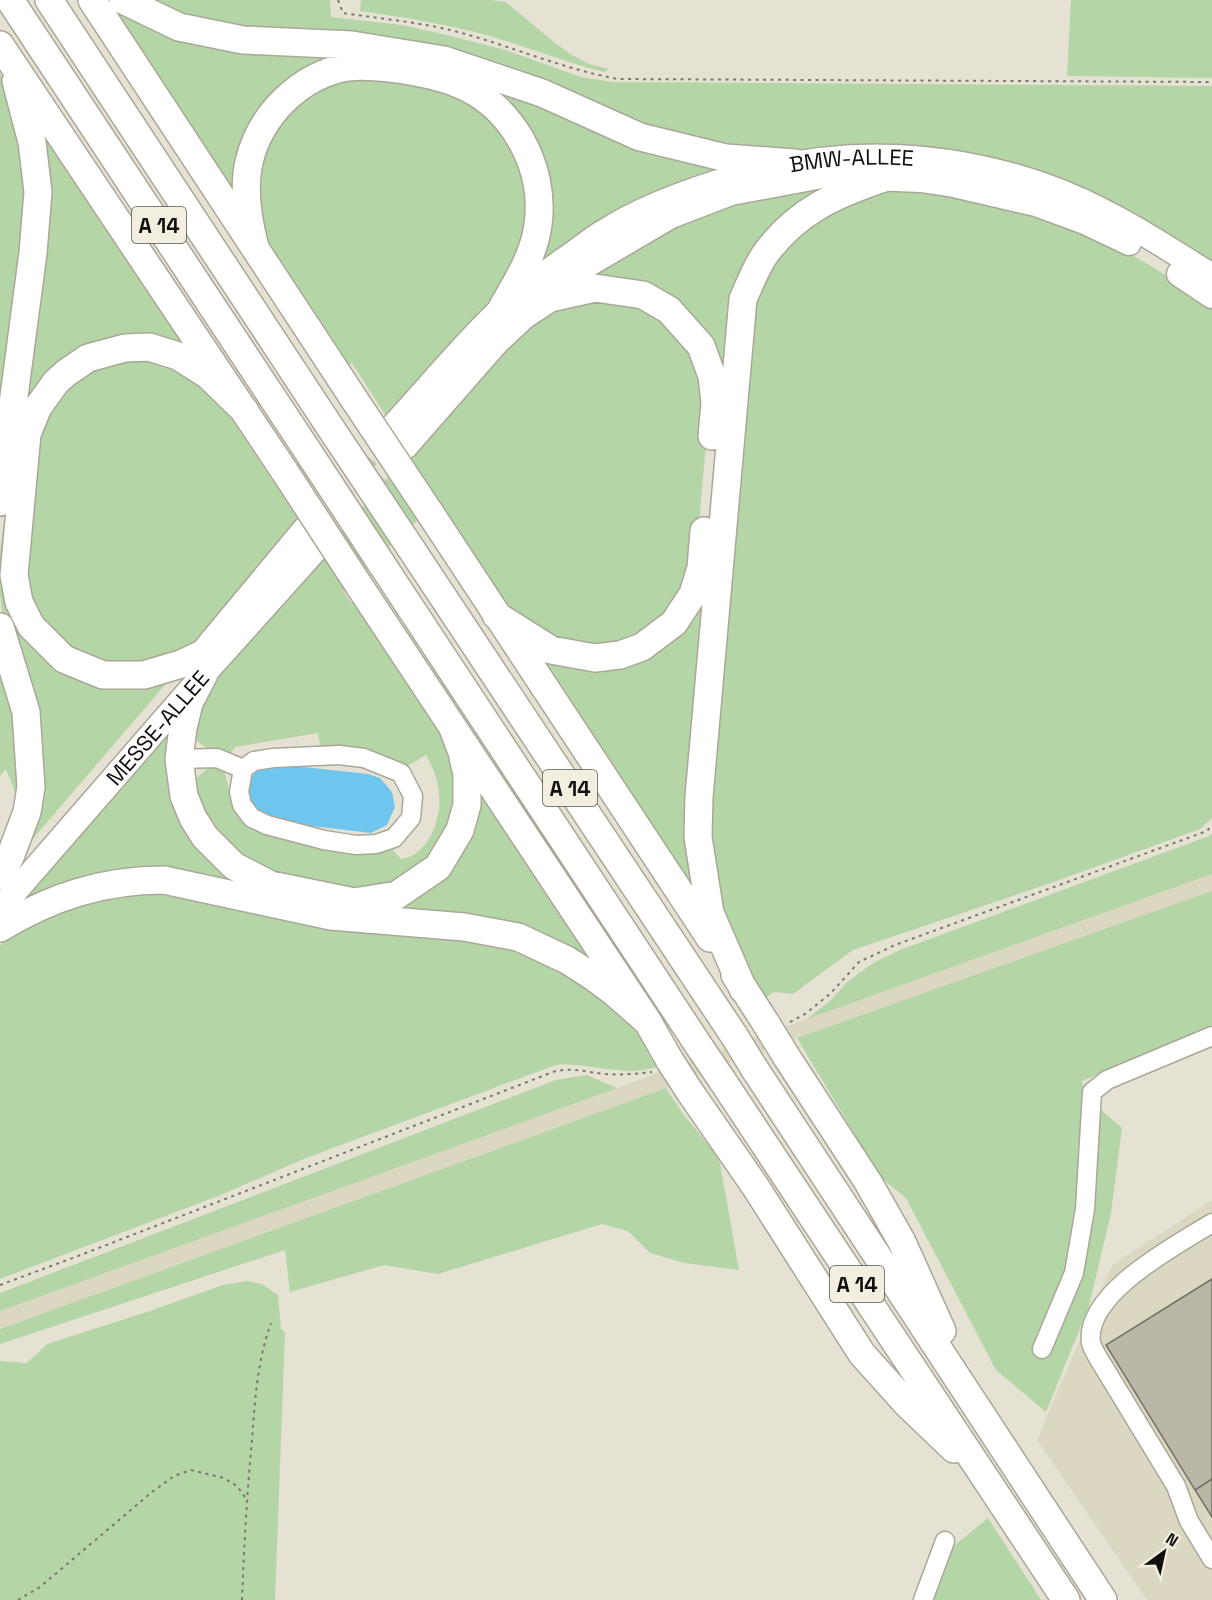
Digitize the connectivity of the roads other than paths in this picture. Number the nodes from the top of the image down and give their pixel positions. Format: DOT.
graph roads {
  1 [pos="10,0"];
  2 [pos="49,0"];
  3 [pos="92,0"];
  4 [pos="123,0"];
  5 [pos="6,54"];
  6 [pos="795,163"];
  7 [pos="884,178"];
  8 [pos="255,247"];
  9 [pos="1212,276"];
  10 [pos="1212,296"];
  11 [pos="513,311"];
  12 [pos="245,411"];
  13 [pos="400,436"];
  14 [pos="0,502"];
  15 [pos="311,538"];
  16 [pos="496,615"];
  17 [pos="0,627"];
  18 [pos="202,665"];
  19 [pos="452,726"];
  20 [pos="179,759"];
  21 [pos="243,769"];
  22 [pos="0,876"];
  23 [pos="0,885"];
  24 [pos="0,909"];
  25 [pos="0,928"];
  26 [pos="743,989"];
  27 [pos="648,1022"];
  28 [pos="1212,1036"];
  29 [pos="1212,1223"];
  30 [pos="1042,1349"];
  31 [pos="970,1396"];
  32 [pos="993,1487"];
  33 [pos="945,1541"];
  34 [pos="1212,1559"];
  35 [pos="923,1600"];
  36 [pos="1066,1600"];
  37 [pos="1103,1600"];
  1 -- 32 [label="highway, A 14, bridge"];
  2 -- 31 [label="highway, A 14, bridge"];
  3 -- 8 [label="highway"];
  4 -- 6 [label="highway"];
  5 -- 12 [label="highway"];
  5 -- 14 [label="highway"];
  6 -- 9 [label="main road, BMW-ALLEE"];
  6 -- 11 [label="main road, BMW-ALLEE"];
  7 -- 10 [label="main road, BMW-ALLEE"];
  7 -- 11 [label="main road, BMW-ALLEE"];
  7 -- 26 [label="highway"];
  8 -- 11 [label="highway"];
  8 -- 16 [label="highway, bridge"];
  11 -- 13 [label="main road"];
  11 -- 16 [label="highway"];
  12 -- 18 [label="highway"];
  12 -- 19 [label="highway, bridge"];
  15 -- 18 [label="main road, MESSE-ALLEE"];
  16 -- 26 [label="highway"];
  17 -- 22 [label="highway"];
  18 -- 20 [label="highway"];
  18 -- 23 [label="main road, MESSE-ALLEE"];
  18 -- 24 [label="main road, MESSE-ALLEE"];
  19 -- 20 [label="highway"];
  19 -- 27 [label="highway"];
  20 -- 21 [label="street"];
  21 -- 21 [label="street"];
  25 -- 27 [label="highway"];
  26 -- 31 [label="highway, bridge"];
  27 -- 32 [label="highway, bridge"];
  28 -- 30 [label="street"];
  29 -- 34 [label="street"];
  31 -- 37 [label="highway, A 14"];
  32 -- 36 [label="highway, A 14"];
  33 -- 35 [label="street"];
}
